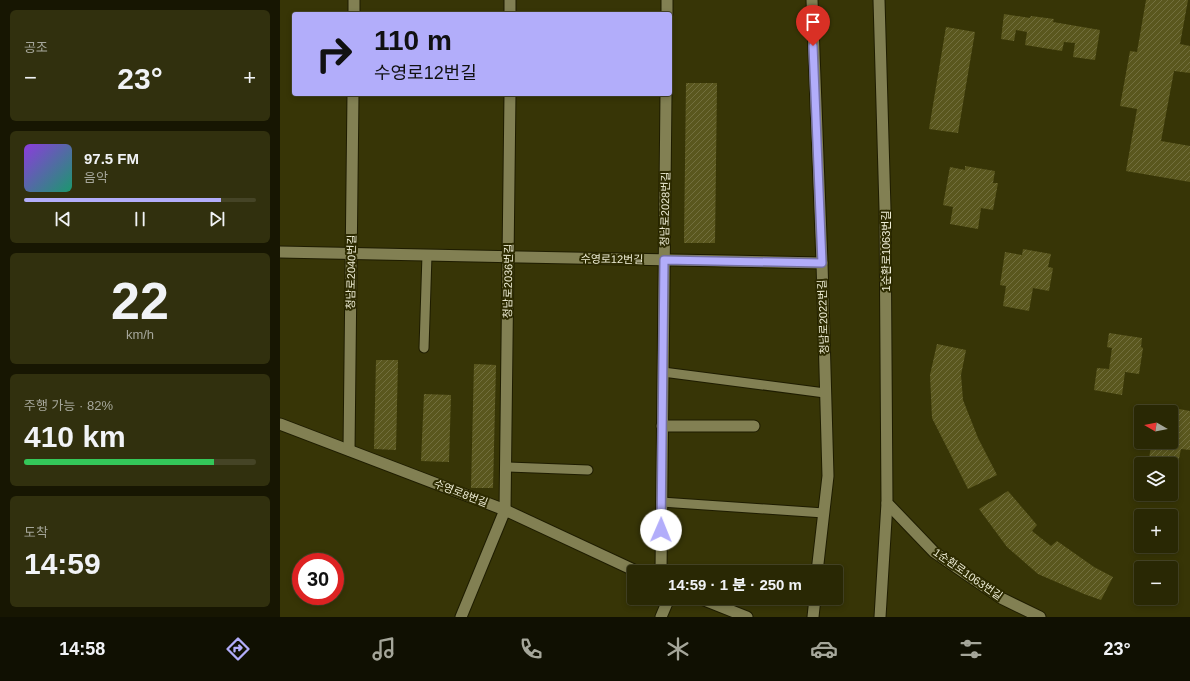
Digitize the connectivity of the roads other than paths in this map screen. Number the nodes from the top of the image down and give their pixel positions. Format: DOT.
graph roads {
  1 [pos="354,0"];
  2 [pos="510,0"];
  3 [pos="667,0"];
  4 [pos="812,0"];
  5 [pos="879,0"];
  6 [pos="354,12"];
  7 [pos="510,12"];
  8 [pos="667,12"];
  9 [pos="353,96"];
  10 [pos="510,96"];
  11 [pos="666,96"];
  12 [pos="280,252"];
  13 [pos="351,254"];
  14 [pos="427,255"];
  15 [pos="508,257"];
  16 [pos="664,260"];
  17 [pos="822,263"];
  18 [pos="424,348"];
  19 [pos="663,372"];
  20 [pos="825,393"];
  21 [pos="280,424"];
  22 [pos="662,426"];
  23 [pos="754,426"];
  24 [pos="348,450"];
  25 [pos="506,467"];
  26 [pos="588,470"];
  27 [pos="662,502"];
  28 [pos="887,503"];
  29 [pos="505,510"];
  30 [pos="824,513"];
  31 [pos="661,565"];
  32 [pos="819,565"];
  33 [pos="627,567"];
  34 [pos="666,605"];
  35 [pos="717,605"];
  36 [pos="814,605"];
  37 [pos="461,617"];
  38 [pos="661,617"];
  39 [pos="747,617"];
  40 [pos="813,617"];
  41 [pos="880,617"];
  42 [pos="1040,617"];
  1 -- 6 [label="street"];
  2 -- 7 [label="street"];
  3 -- 8 [label="street"];
  4 -- 17 [label="street, 청남로2022번길"];
  5 -- 28 [label="street, 1순환로1063번길"];
  9 -- 13 [label="street, 청남로2040번길"];
  10 -- 15 [label="street, 청남로2036번길"];
  11 -- 16 [label="street, 청남로2028번길"];
  12 -- 13 [label="street, 수영로12번길"];
  13 -- 14 [label="street, 수영로12번길"];
  13 -- 24 [label="street, 청남로2040번길"];
  14 -- 15 [label="street, 수영로12번길"];
  14 -- 18 [label="lane"];
  15 -- 16 [label="street, 수영로12번길"];
  15 -- 25 [label="street, 청남로2036번길"];
  16 -- 17 [label="street, 수영로12번길"];
  16 -- 19 [label="street, 청남로2028번길"];
  17 -- 20 [label="street, 청남로2022번길"];
  19 -- 20 [label="lane"];
  19 -- 22 [label="street, 청남로2028번길"];
  20 -- 30 [label="street, 청남로2022번길"];
  21 -- 24 [label="street, 수영로8번길"];
  22 -- 23 [label="street"];
  22 -- 27 [label="street, 청남로2028번길"];
  24 -- 29 [label="street, 수영로8번길"];
  25 -- 26 [label="lane"];
  25 -- 29 [label="street, 청남로2036번길"];
  27 -- 30 [label="lane"];
  27 -- 31 [label="street, 청남로2028번길"];
  28 -- 41 [label="street, 1순환로1063번길"];
  28 -- 42 [label="street, 1순환로1063번길"];
  29 -- 33 [label="street, 수영로8번길"];
  29 -- 37 [label="street, 청남로2036번길"];
  30 -- 32 [label="street, 청남로2022번길"];
  34 -- 38 [label="street"];
  35 -- 39 [label="street"];
  36 -- 40 [label="street"];
}
